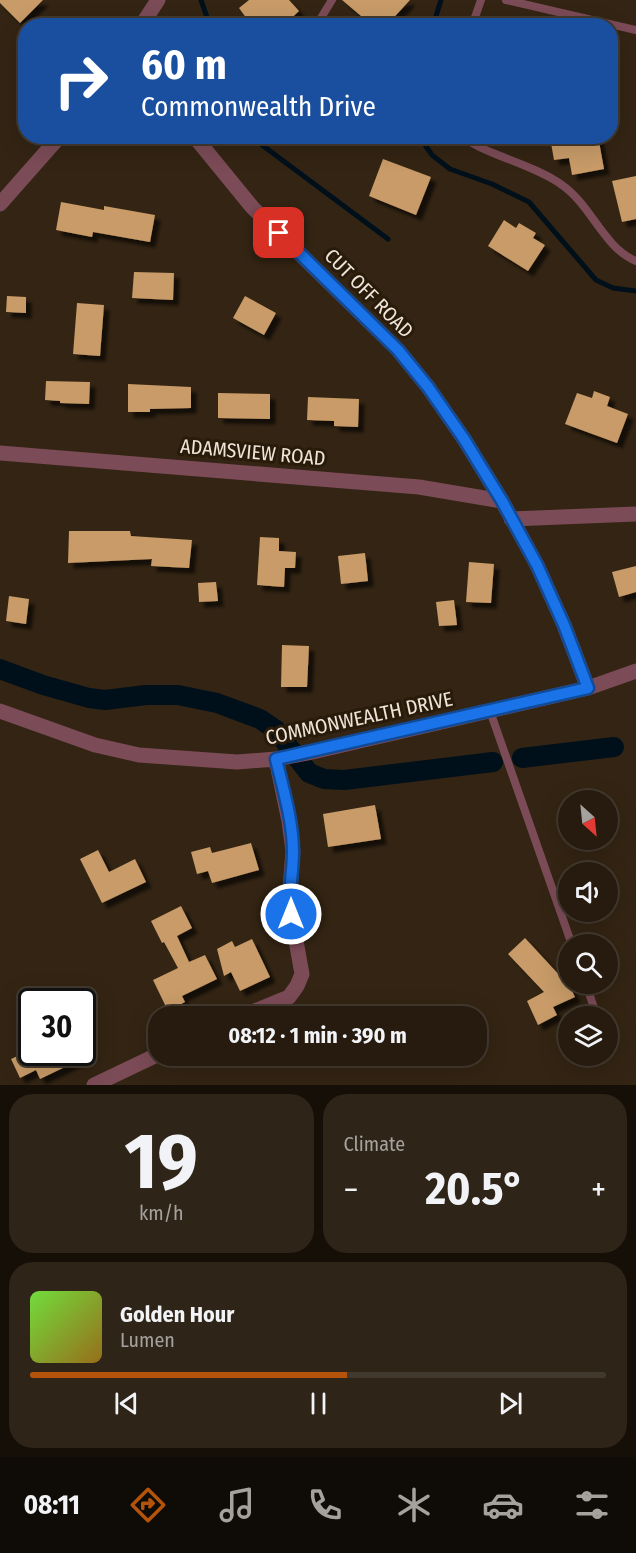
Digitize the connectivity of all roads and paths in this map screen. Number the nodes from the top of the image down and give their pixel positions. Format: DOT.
graph roads {
  1 [pos="158,0"];
  2 [pos="332,0"];
  3 [pos="481,0"];
  4 [pos="506,0"];
  5 [pos="146,18"];
  6 [pos="321,18"];
  7 [pos="475,18"];
  8 [pos="584,18"];
  9 [pos="618,26"];
  10 [pos="636,30"];
  11 [pos="53,144"];
  12 [pos="201,144"];
  13 [pos="474,144"];
  14 [pos="0,204"];
  15 [pos="636,261"];
  16 [pos="0,453"];
  17 [pos="502,501"];
  18 [pos="636,514"];
  19 [pos="511,519"];
  20 [pos="636,671"];
  21 [pos="588,688"];
  22 [pos="0,711"];
  23 [pos="490,711"];
  24 [pos="282,758"];
  25 [pos="568,934"];
  26 [pos="267,1006"];
  27 [pos="148,1059"];
  28 [pos="94,1085"];
  1 -- 5 [label="street"];
  2 -- 6 [label="lane"];
  3 -- 7 [label="lane"];
  4 -- 8 [label="lane"];
  9 -- 10 [label="lane"];
  11 -- 14 [label="street"];
  12 -- 17 [label="street, CUT OFF ROAD"];
  13 -- 15 [label="lane"];
  16 -- 17 [label="street, ADAMSVIEW ROAD"];
  17 -- 19 [label="street, CUT OFF ROAD"];
  18 -- 19 [label="street"];
  19 -- 21 [label="street, CUT OFF ROAD"];
  20 -- 21 [label="street, COMMONWEALTH DRIVE"];
  21 -- 23 [label="street, COMMONWEALTH DRIVE"];
  22 -- 24 [label="street, COMMONWEALTH DRIVE"];
  23 -- 24 [label="street, COMMONWEALTH DRIVE"];
  23 -- 25 [label="lane"];
  24 -- 26 [label="street"];
  27 -- 28 [label="street"];
}
